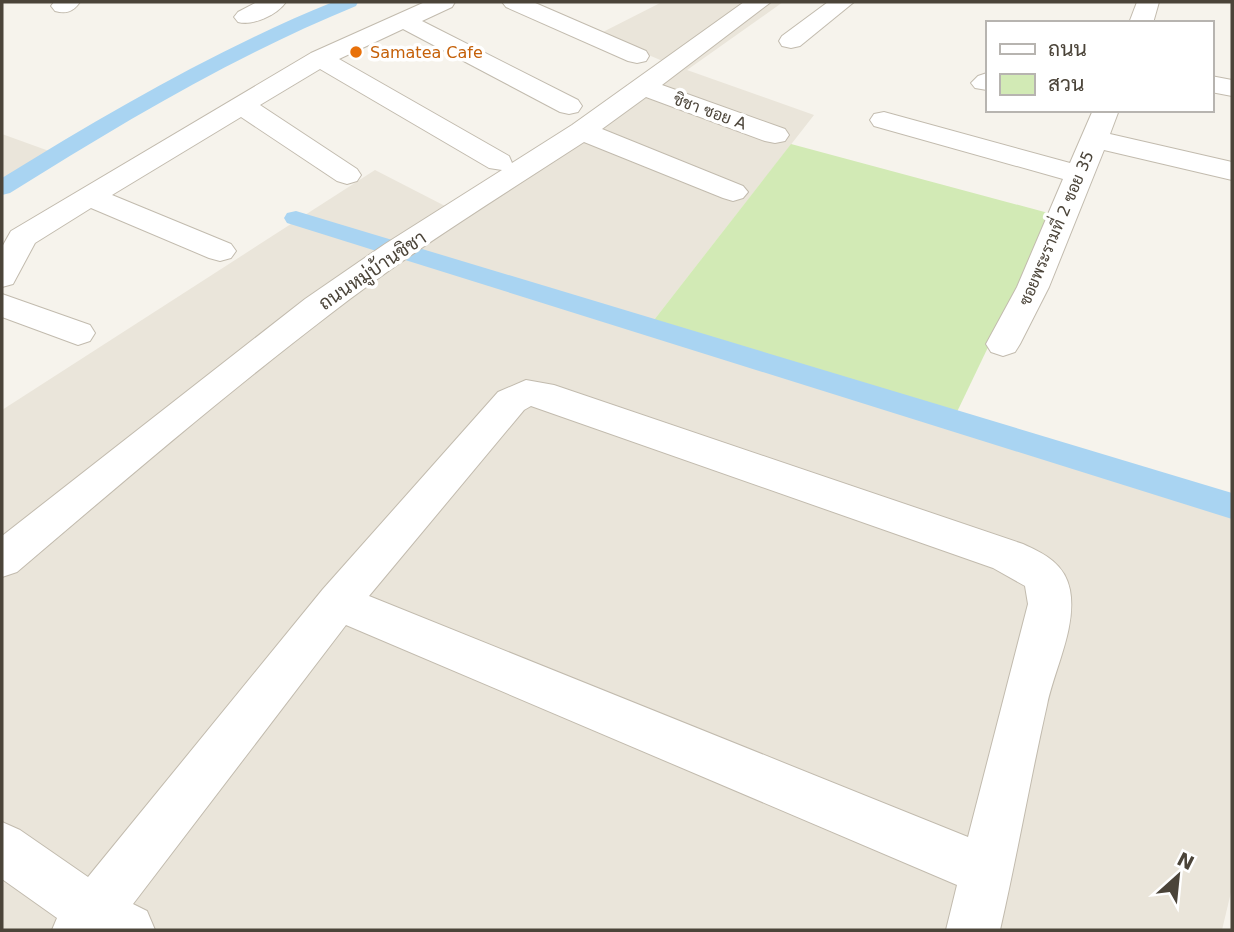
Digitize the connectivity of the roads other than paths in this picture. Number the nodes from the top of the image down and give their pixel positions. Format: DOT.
graph roads {
  1 [pos="274,2"];
  2 [pos="444,2"];
  3 [pos="514,2"];
  4 [pos="759,2"];
  5 [pos="842,2"];
  6 [pos="1148,2"];
  7 [pos="246,17"];
  8 [pos="403,20"];
  9 [pos="1141,21"];
  10 [pos="791,41"];
  11 [pos="637,56"];
  12 [pos="320,58"];
  13 [pos="1213,83"];
  14 [pos="644,87"];
  15 [pos="1232,88"];
  16 [pos="242,104"];
  17 [pos="1105,112"];
  18 [pos="576,119"];
  19 [pos="884,120"];
  20 [pos="775,135"];
  21 [pos="1093,139"];
  22 [pos="499,162"];
  23 [pos="1232,171"];
  24 [pos="1078,174"];
  25 [pos="347,175"];
  26 [pos="733,192"];
  27 [pos="89,196"];
  28 [pos="220,251"];
  29 [pos="2,277"];
  30 [pos="2,306"];
  31 [pos="78,332"];
  32 [pos="1003,344"];
  33 [pos="2,560"];
  34 [pos="338,602"];
  35 [pos="2,848"];
  36 [pos="987,871"];
  37 [pos="100,924"];
  38 [pos="972,930"];
  1 -- 7 [label="street"];
  2 -- 8 [label="street"];
  3 -- 11 [label="street"];
  4 -- 14 [label="street, ถนนหมู่บ้านชิชา"];
  5 -- 10 [label="street"];
  6 -- 9 [label="street"];
  8 -- 12 [label="street"];
  8 -- 18 [label="street"];
  12 -- 16 [label="street"];
  12 -- 22 [label="street"];
  13 -- 15 [label="street"];
  14 -- 18 [label="street, ถนนหมู่บ้านชิชา"];
  14 -- 20 [label="street, ชิชา ซอย A"];
  16 -- 25 [label="street"];
  16 -- 27 [label="street"];
  17 -- 21 [label="street, ซอยพระรามที่ 2 ซอย 35"];
  18 -- 26 [label="street"];
  18 -- 33 [label="street, ถนนหมู่บ้านชิชา"];
  19 -- 24 [label="street"];
  21 -- 23 [label="street"];
  21 -- 24 [label="street, ซอยพระรามที่ 2 ซอย 35"];
  24 -- 32 [label="street, ซอยพระรามที่ 2 ซอย 35"];
  27 -- 28 [label="street"];
  27 -- 29 [label="street"];
  30 -- 31 [label="street"];
  34 -- 36 [label="street"];
  34 -- 36 [label="street"];
  34 -- 37 [label="street"];
  35 -- 37 [label="street"];
  36 -- 38 [label="street"];
}
